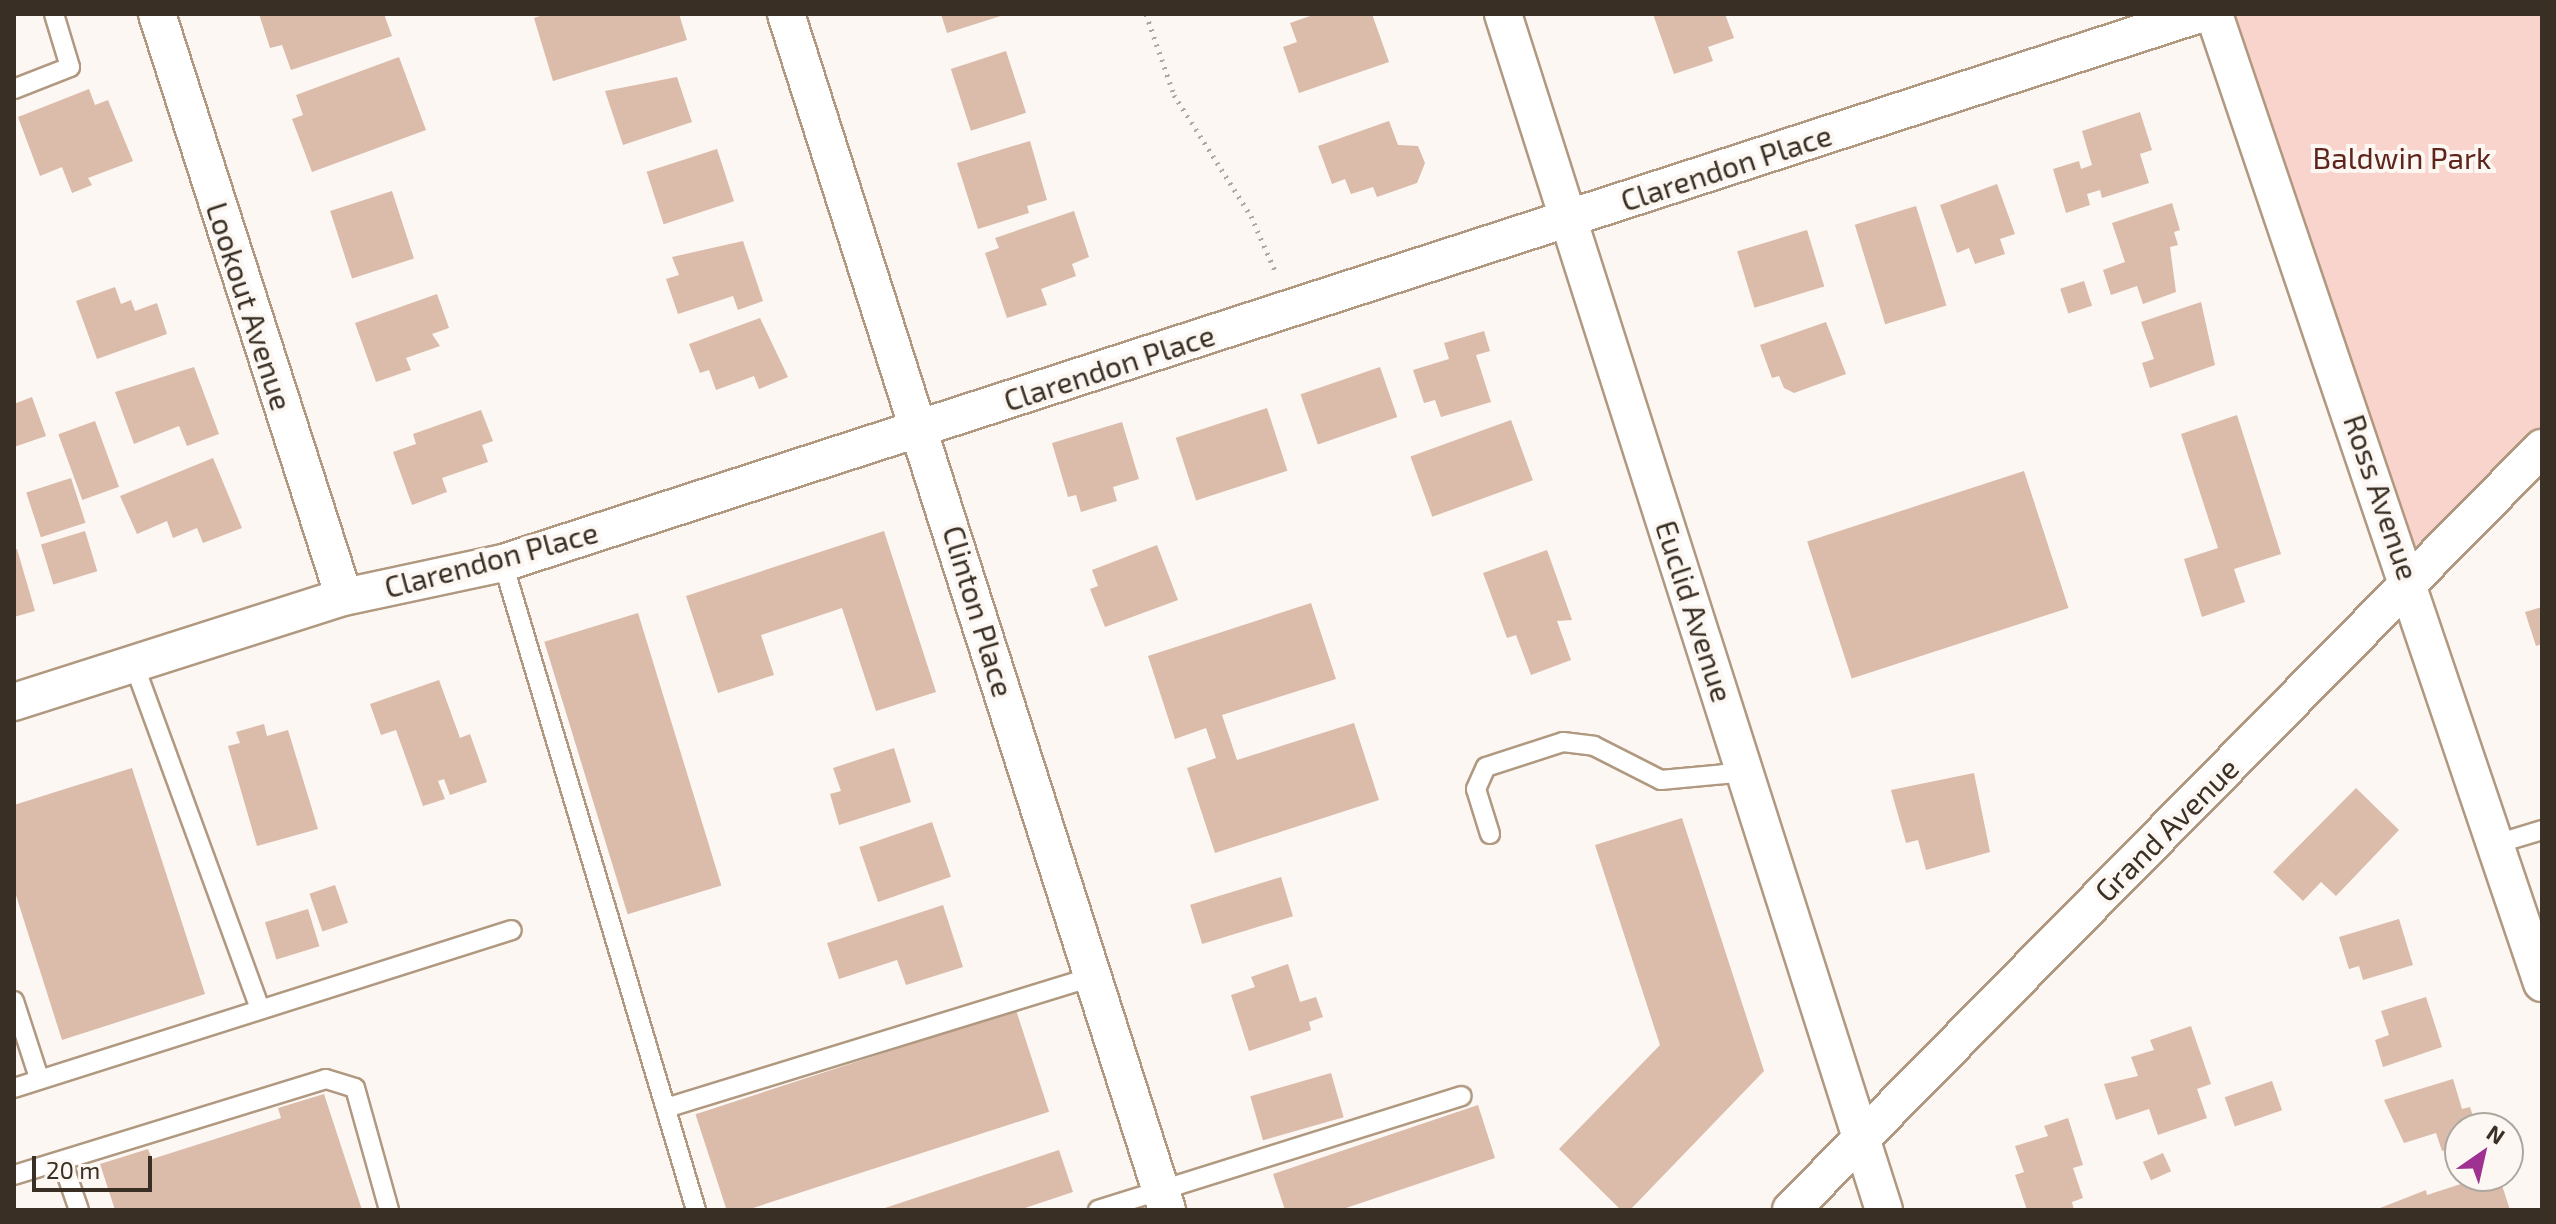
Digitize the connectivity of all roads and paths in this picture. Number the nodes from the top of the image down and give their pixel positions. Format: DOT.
graph roads {
  1 [pos="54,14"];
  2 [pos="157,14"];
  3 [pos="786,14"];
  4 [pos="1146,14"];
  5 [pos="1503,14"];
  6 [pos="2200,14"];
  7 [pos="2214,14"];
  8 [pos="14,89"];
  9 [pos="1571,217"];
  10 [pos="1289,308"];
  11 [pos="922,427"];
  12 [pos="2542,448"];
  13 [pos="503,563"];
  14 [pos="2411,581"];
  15 [pos="344,597"];
  16 [pos="135,667"];
  17 [pos="14,702"];
  18 [pos="1746,772"];
  19 [pos="2542,830"];
  20 [pos="1490,834"];
  21 [pos="2496,844"];
  22 [pos="512,930"];
  23 [pos="1094,976"];
  24 [pos="2542,983"];
  25 [pos="14,1001"];
  26 [pos="260,1009"];
  27 [pos="39,1078"];
  28 [pos="14,1088"];
  29 [pos="1462,1096"];
  30 [pos="666,1108"];
  31 [pos="1862,1139"];
  32 [pos="62,1161"];
  33 [pos="14,1175"];
  34 [pos="1163,1200"];
  35 [pos="79,1210"];
  36 [pos="389,1210"];
  37 [pos="696,1210"];
  38 [pos="1098,1210"];
  39 [pos="1791,1210"];
  40 [pos="1884,1210"];
  1 -- 8 [label="lane"];
  2 -- 15 [label="street, Lookout Avenue"];
  3 -- 11 [label="street, Clinton Place"];
  4 -- 10 [label="path"];
  5 -- 9 [label="street, Euclid Avenue"];
  6 -- 9 [label="street, Clarendon Place"];
  7 -- 14 [label="street, Ross Avenue"];
  9 -- 10 [label="street, Clarendon Place"];
  9 -- 18 [label="street, Euclid Avenue"];
  10 -- 11 [label="street, Clarendon Place"];
  11 -- 13 [label="street, Clarendon Place"];
  11 -- 23 [label="street, Clinton Place"];
  12 -- 14 [label="street, Grand Avenue"];
  13 -- 15 [label="street, Clarendon Place"];
  13 -- 30 [label="lane"];
  14 -- 21 [label="street, Ross Avenue"];
  14 -- 31 [label="street, Grand Avenue"];
  15 -- 16 [label="street, Clarendon Place"];
  16 -- 17 [label="street, Clarendon Place"];
  16 -- 26 [label="lane"];
  18 -- 20 [label="lane"];
  18 -- 31 [label="street, Euclid Avenue"];
  19 -- 21 [label="lane"];
  21 -- 24 [label="street, Ross Avenue"];
  22 -- 26 [label="lane"];
  23 -- 30 [label="lane"];
  23 -- 34 [label="street, Clinton Place"];
  25 -- 27 [label="lane"];
  26 -- 27 [label="lane"];
  27 -- 28 [label="lane"];
  29 -- 34 [label="lane"];
  30 -- 37 [label="lane"];
  31 -- 39 [label="street, Grand Avenue"];
  31 -- 40 [label="street, Euclid Avenue"];
  32 -- 33 [label="lane"];
  32 -- 35 [label="lane"];
  32 -- 36 [label="lane"];
  34 -- 38 [label="lane"];
}
